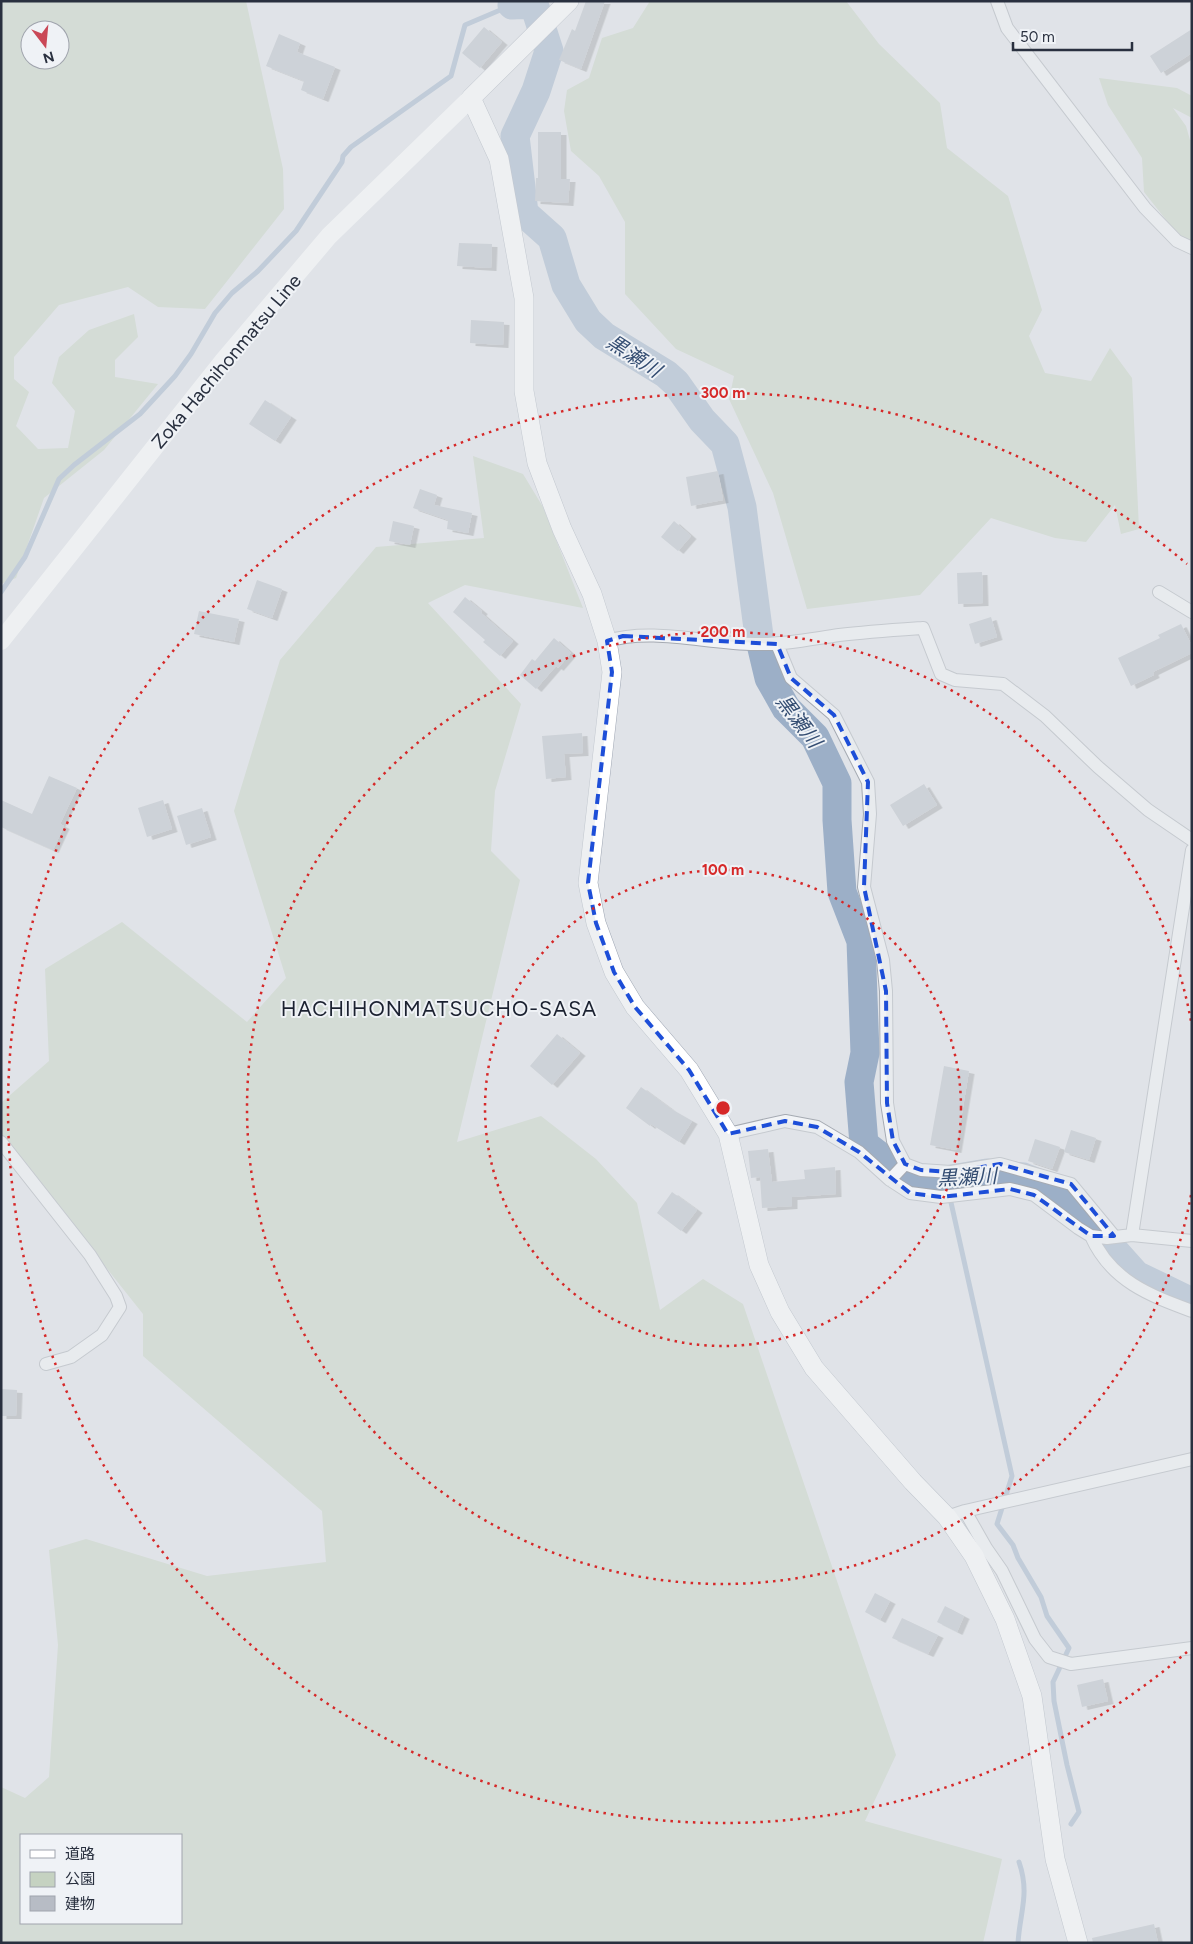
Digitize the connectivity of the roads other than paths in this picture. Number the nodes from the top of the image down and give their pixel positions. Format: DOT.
graph roads {
  1 [pos="568,1"];
  2 [pos="997,1"];
  3 [pos="470,98"];
  4 [pos="1192,248"];
  5 [pos="1159,592"];
  6 [pos="1192,612"];
  7 [pos="1,641"];
  8 [pos="607,641"];
  9 [pos="773,644"];
  10 [pos="1192,840"];
  11 [pos="1192,850"];
  12 [pos="728,1134"];
  13 [pos="1,1142"];
  14 [pos="897,1172"];
  15 [pos="1132,1235"];
  16 [pos="1092,1236"];
  17 [pos="1114,1236"];
  18 [pos="1192,1241"];
  19 [pos="1192,1311"];
  20 [pos="46,1364"];
  21 [pos="1192,1459"];
  22 [pos="965,1511"];
  23 [pos="947,1517"];
  24 [pos="1192,1648"];
  25 [pos="1078,1943"];
  1 -- 3 [label="main road"];
  2 -- 4 [label="street"];
  3 -- 7 [label="main road, Zoka Hachihonmatsu Line"];
  3 -- 8 [label="main road"];
  5 -- 6 [label="street"];
  8 -- 9 [label="street"];
  8 -- 12 [label="main road"];
  9 -- 10 [label="street"];
  9 -- 14 [label="street"];
  11 -- 15 [label="street"];
  12 -- 14 [label="street"];
  12 -- 23 [label="main road"];
  13 -- 20 [label="street"];
  14 -- 16 [label="street"];
  14 -- 17 [label="street"];
  15 -- 17 [label="street"];
  15 -- 18 [label="street"];
  16 -- 17 [label="street"];
  16 -- 19 [label="street"];
  21 -- 22 [label="street"];
  22 -- 23 [label="street"];
  22 -- 24 [label="street"];
  23 -- 25 [label="main road"];
}
